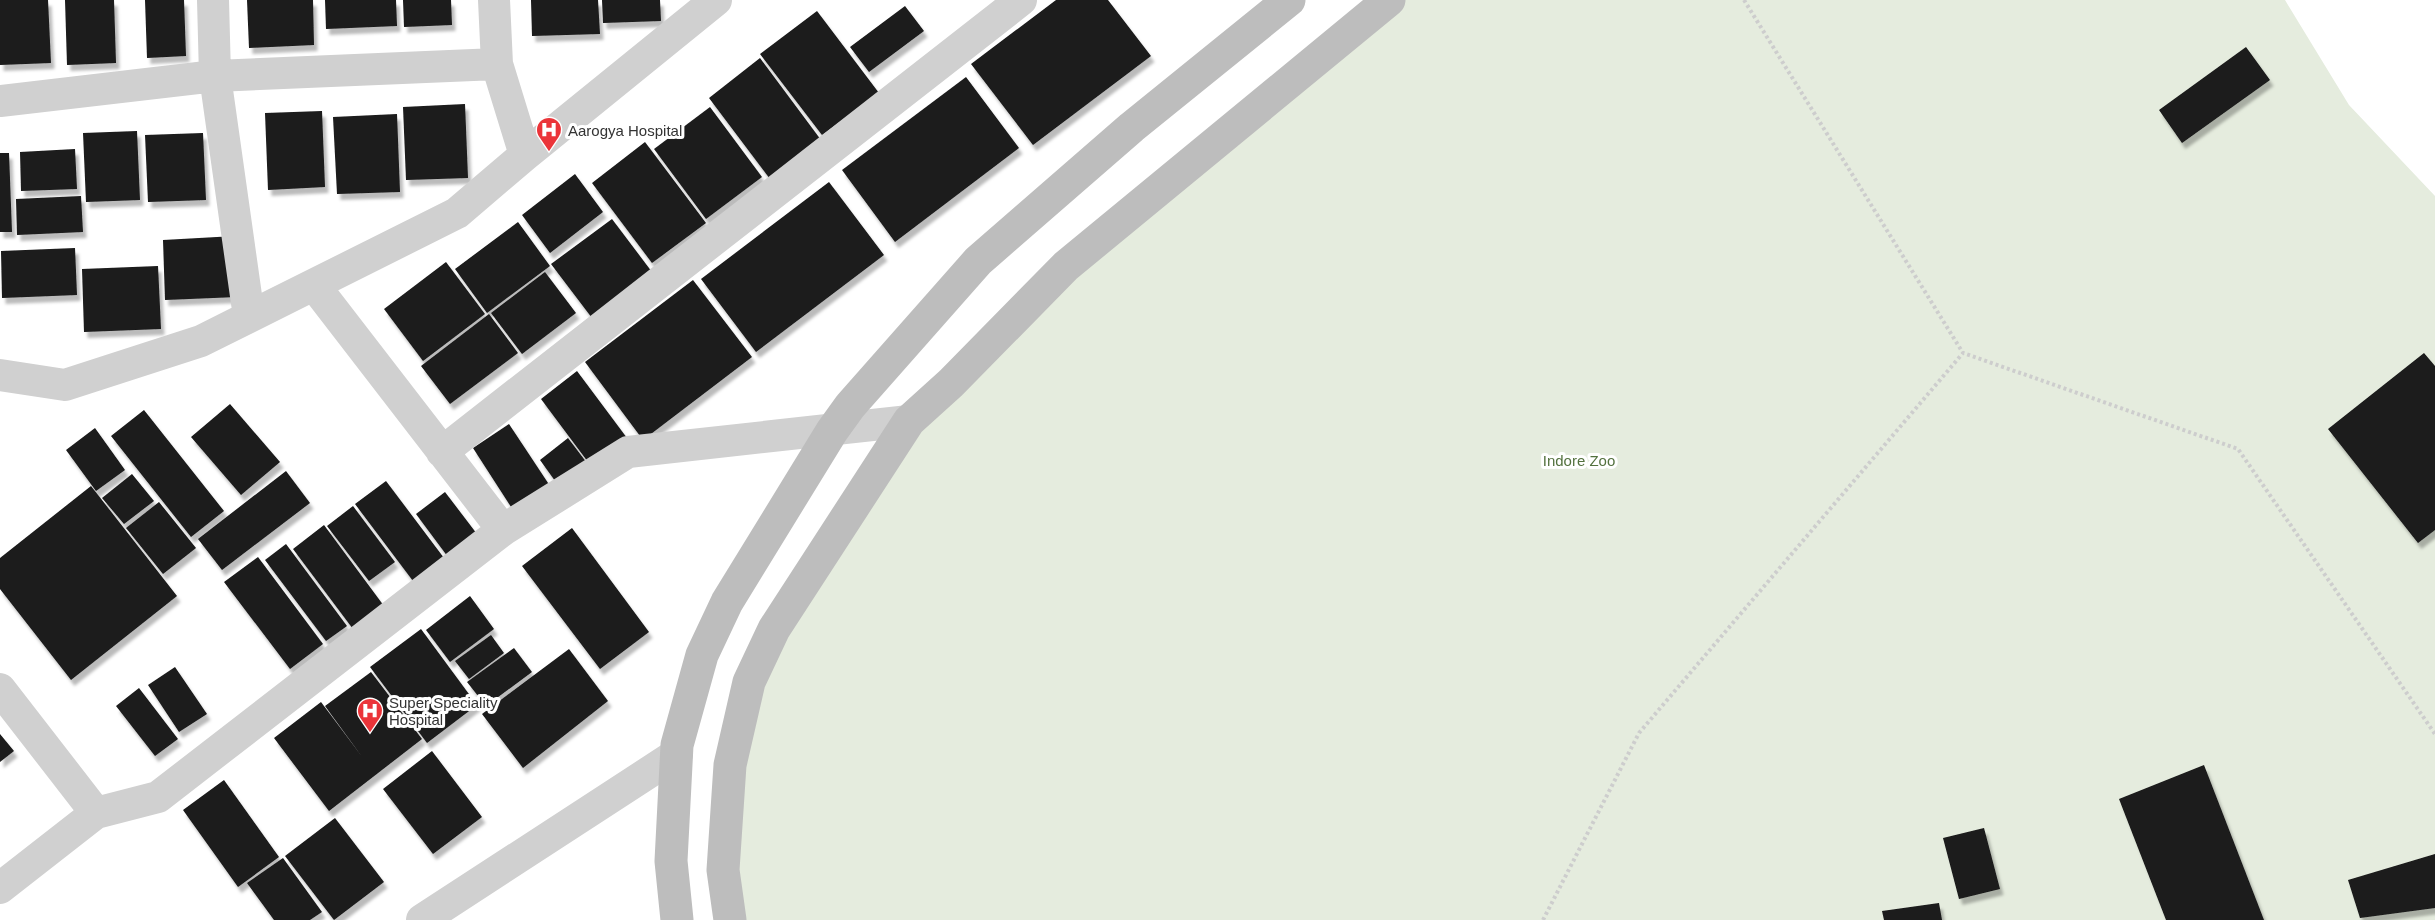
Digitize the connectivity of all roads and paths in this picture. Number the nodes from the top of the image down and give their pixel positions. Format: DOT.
graph roads {
  1 [pos="213,0"];
  2 [pos="494,0"];
  3 [pos="716,0"];
  4 [pos="1022,0"];
  5 [pos="1289,0"];
  6 [pos="1389,0"];
  7 [pos="1744,0"];
  8 [pos="498,64"];
  9 [pos="215,76"];
  10 [pos="0,101"];
  11 [pos="525,155"];
  12 [pos="314,285"];
  13 [pos="249,317"];
  14 [pos="1963,353"];
  15 [pos="0,375"];
  16 [pos="909,421"];
  17 [pos="832,431"];
  18 [pos="442,452"];
  19 [pos="503,530"];
  20 [pos="0,689"];
  21 [pos="2435,734"];
  22 [pos="677,754"];
  23 [pos="96,813"];
  24 [pos="0,888"];
  25 [pos="422,920"];
  26 [pos="677,920"];
  27 [pos="730,920"];
  28 [pos="1543,920"];
  1 -- 9 [label="street"];
  2 -- 8 [label="street"];
  3 -- 11 [label="street"];
  4 -- 18 [label="street"];
  5 -- 17 [label="main road"];
  6 -- 16 [label="main road"];
  7 -- 14 [label="path"];
  8 -- 9 [label="street"];
  8 -- 11 [label="street"];
  9 -- 10 [label="street"];
  9 -- 13 [label="street"];
  11 -- 12 [label="street"];
  12 -- 13 [label="street"];
  12 -- 18 [label="street"];
  13 -- 15 [label="street"];
  14 -- 21 [label="path"];
  14 -- 28 [label="path"];
  16 -- 17 [label="street"];
  16 -- 27 [label="main road"];
  17 -- 19 [label="street"];
  17 -- 22 [label="main road"];
  18 -- 19 [label="street"];
  19 -- 23 [label="street"];
  20 -- 23 [label="street"];
  22 -- 25 [label="street"];
  22 -- 26 [label="main road"];
  23 -- 24 [label="street"];
}
